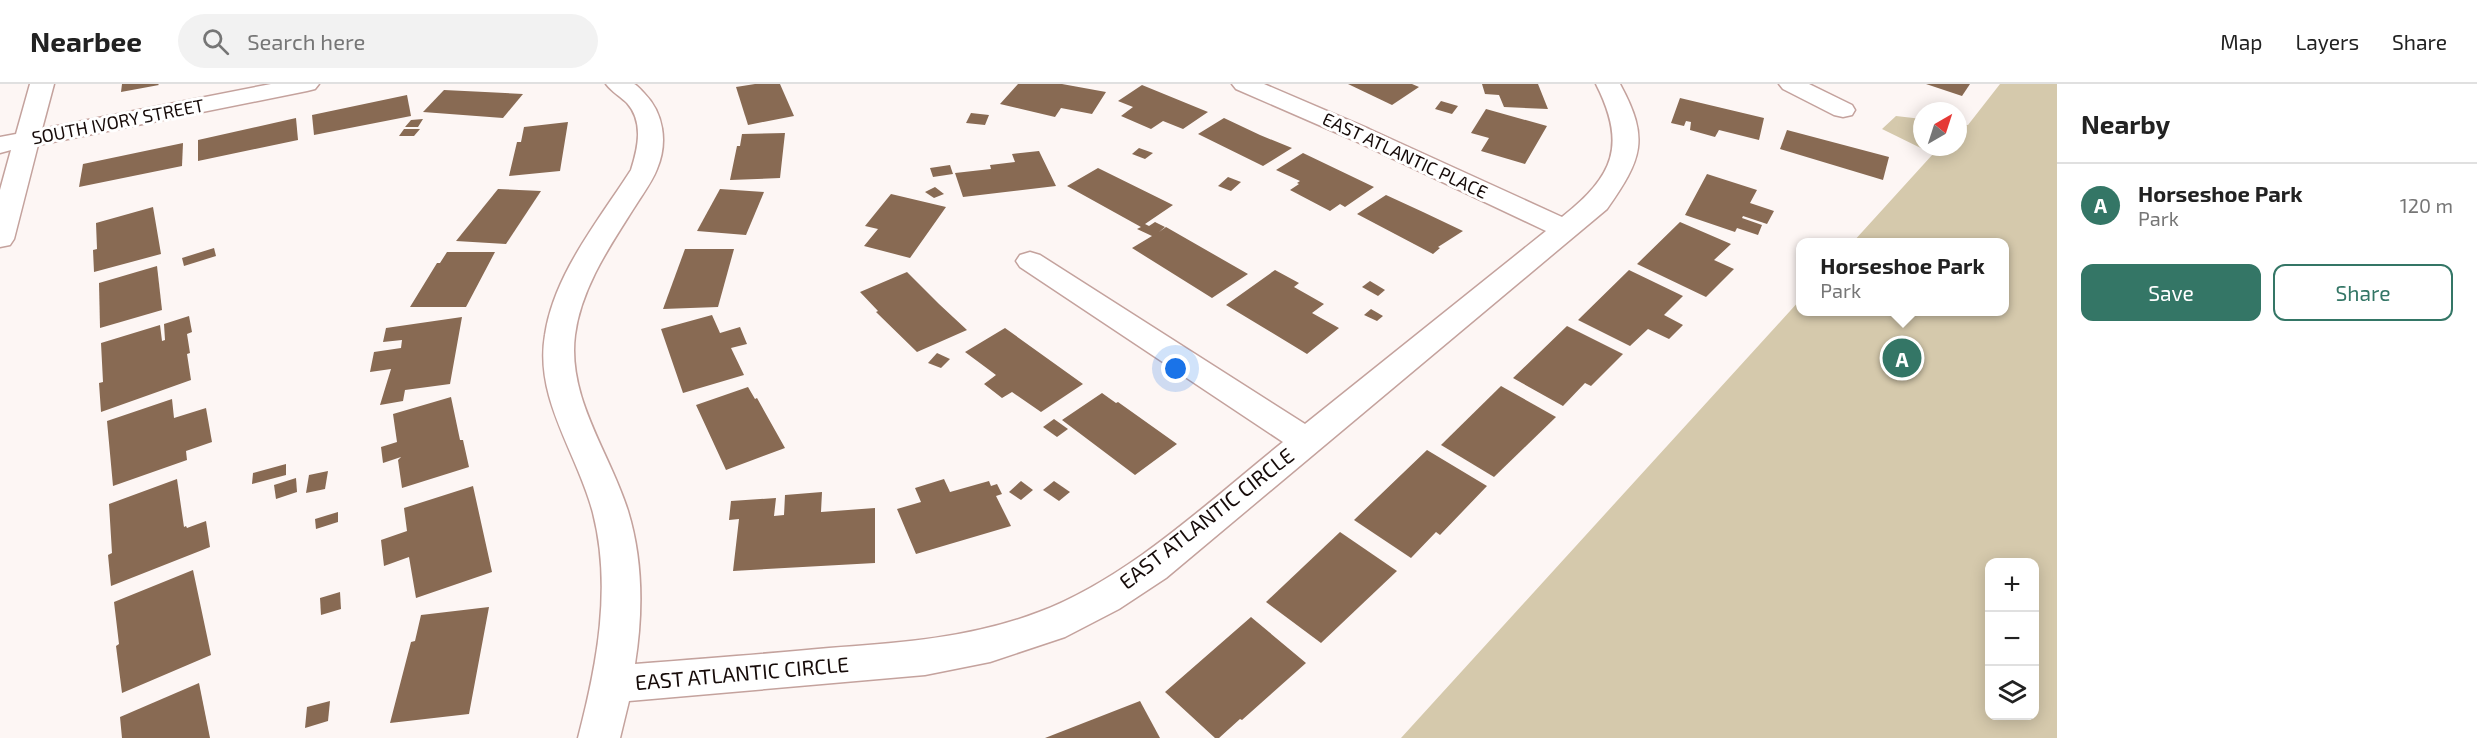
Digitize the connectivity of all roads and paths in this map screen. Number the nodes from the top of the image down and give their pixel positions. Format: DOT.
graph roads {
  1 [pos="42,84"];
  2 [pos="307,84"];
  3 [pos="618,84"];
  4 [pos="1244,84"];
  5 [pos="1608,84"];
  6 [pos="1791,84"];
  7 [pos="1844,110"];
  8 [pos="26,140"];
  9 [pos="0,145"];
  10 [pos="1565,229"];
  11 [pos="0,239"];
  12 [pos="1030,261"];
  13 [pos="1307,441"];
  14 [pos="613,684"];
  15 [pos="599,738"];
  1 -- 8 [label="street"];
  2 -- 8 [label="street, SOUTH IVORY STREET"];
  3 -- 14 [label="street"];
  4 -- 10 [label="street, EAST ATLANTIC PLACE"];
  5 -- 10 [label="street, EAST ATLANTIC CIRCLE"];
  6 -- 7 [label="street"];
  8 -- 9 [label="street, SOUTH IVORY STREET"];
  8 -- 11 [label="street"];
  10 -- 13 [label="street, EAST ATLANTIC CIRCLE"];
  12 -- 13 [label="street"];
  13 -- 14 [label="street, EAST ATLANTIC CIRCLE"];
  14 -- 15 [label="street"];
}
